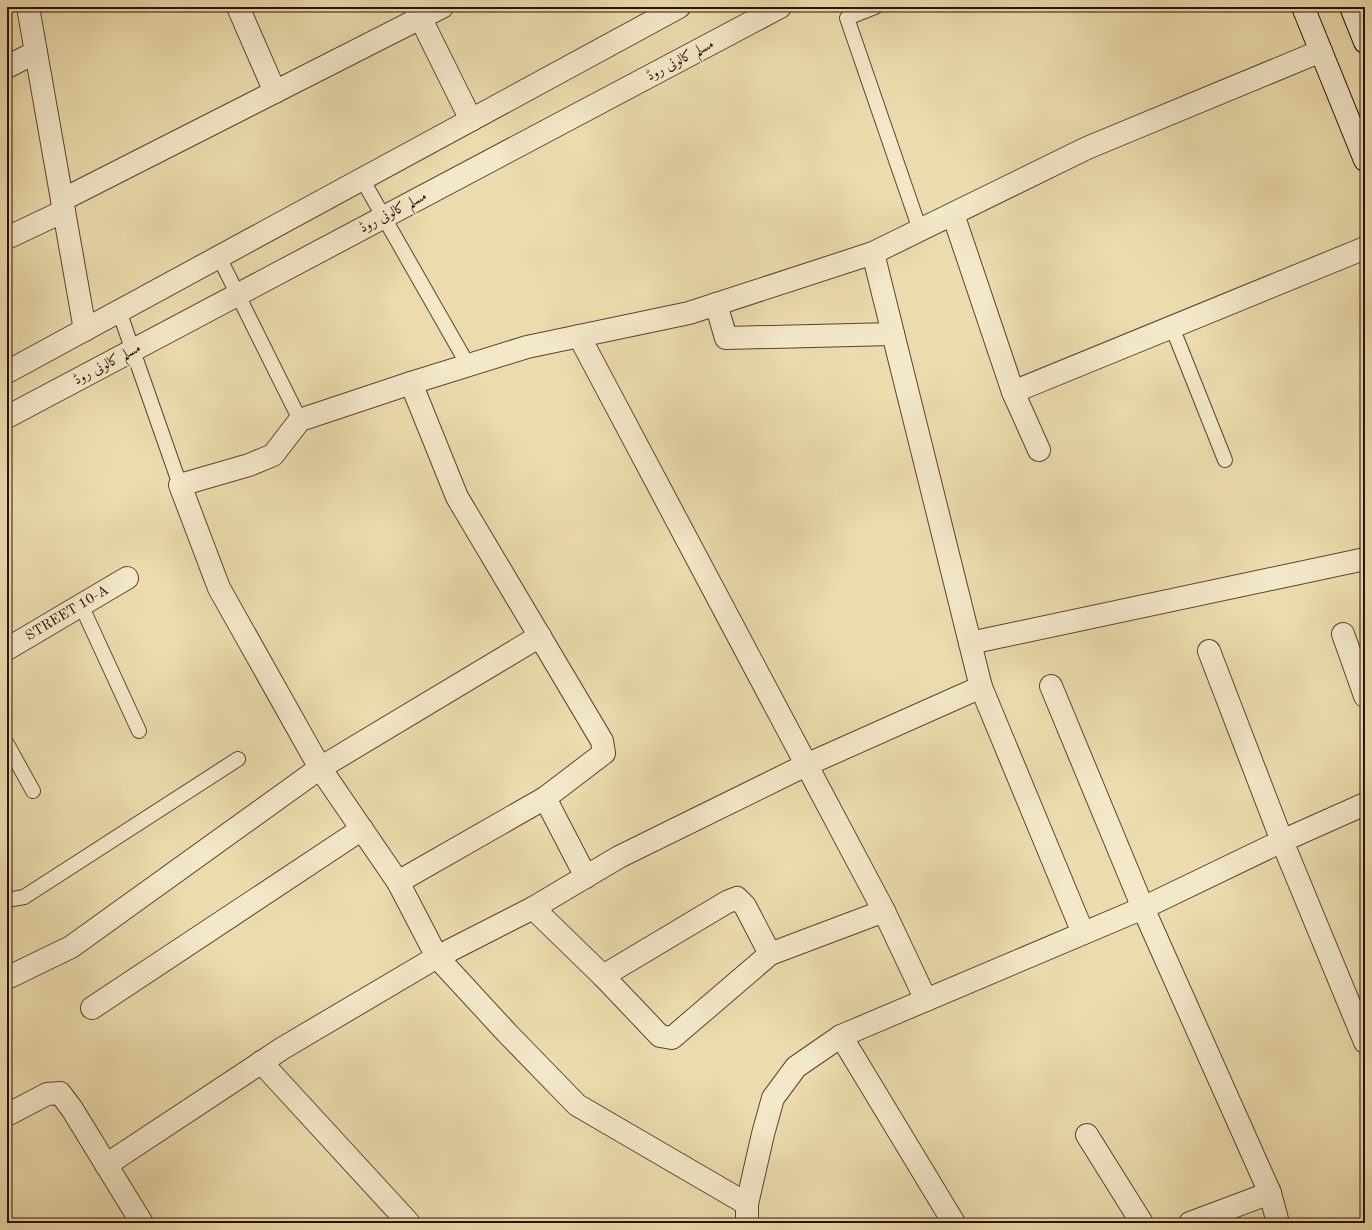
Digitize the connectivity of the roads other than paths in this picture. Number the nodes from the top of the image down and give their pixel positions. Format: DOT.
graph roads {
  1 [pos="28,7"];
  2 [pos="238,7"];
  3 [pos="442,7"];
  4 [pos="679,7"];
  5 [pos="780,7"];
  6 [pos="875,7"];
  7 [pos="1304,7"];
  8 [pos="1351,7"];
  9 [pos="418,12"];
  10 [pos="1365,42"];
  11 [pos="1321,51"];
  12 [pos="36,52"];
  13 [pos="7,67"];
  14 [pos="275,92"];
  15 [pos="471,120"];
  16 [pos="1365,160"];
  17 [pos="362,179"];
  18 [pos="63,205"];
  19 [pos="953,214"];
  20 [pos="384,217"];
  21 [pos="920,230"];
  22 [pos="7,238"];
  23 [pos="1365,248"];
  24 [pos="873,253"];
  25 [pos="219,257"];
  26 [pos="238,295"];
  27 [pos="716,304"];
  28 [pos="120,311"];
  29 [pos="1172,327"];
  30 [pos="85,330"];
  31 [pos="893,334"];
  32 [pos="579,336"];
  33 [pos="133,350"];
  34 [pos="468,365"];
  35 [pos="7,372"];
  36 [pos="411,383"];
  37 [pos="1013,392"];
  38 [pos="7,418"];
  39 [pos="300,420"];
  40 [pos="1039,450"];
  41 [pos="1225,460"];
  42 [pos="180,485"];
  43 [pos="1365,559"];
  44 [pos="127,578"];
  45 [pos="81,605"];
  46 [pos="1343,634"];
  47 [pos="540,636"];
  48 [pos="970,643"];
  49 [pos="7,649"];
  50 [pos="1209,651"];
  51 [pos="1051,686"];
  52 [pos="981,687"];
  53 [pos="1365,696"];
  54 [pos="139,731"];
  55 [pos="7,744"];
  56 [pos="238,759"];
  57 [pos="806,765"];
  58 [pos="320,768"];
  59 [pos="33,791"];
  60 [pos="545,798"];
  61 [pos="1365,804"];
  62 [pos="362,828"];
  63 [pos="1282,841"];
  64 [pos="586,877"];
  65 [pos="398,882"];
  66 [pos="7,900"];
  67 [pos="533,908"];
  68 [pos="1143,908"];
  69 [pos="884,911"];
  70 [pos="1083,933"];
  71 [pos="770,954"];
  72 [pos="437,957"];
  73 [pos="603,976"];
  74 [pos="7,978"];
  75 [pos="926,1000"];
  76 [pos="92,1008"];
  77 [pos="841,1036"];
  78 [pos="1365,1042"];
  79 [pos="261,1062"];
  80 [pos="7,1115"];
  81 [pos="1087,1135"];
  82 [pos="106,1165"];
  83 [pos="1270,1193"];
  84 [pos="747,1214"];
  85 [pos="142,1223"];
  86 [pos="409,1223"];
  87 [pos="954,1223"];
  88 [pos="1142,1223"];
  89 [pos="1190,1223"];
  90 [pos="1278,1223"];
  1 -- 12 [label="street"];
  2 -- 14 [label="street"];
  3 -- 9 [label="street"];
  4 -- 15 [label="street"];
  5 -- 20 [label="street, مسلم کالونی روڈ"];
  6 -- 21 [label="lane"];
  7 -- 11 [label="street"];
  8 -- 10 [label="street"];
  9 -- 14 [label="street"];
  9 -- 15 [label="street"];
  11 -- 16 [label="street"];
  11 -- 19 [label="street"];
  12 -- 13 [label="street"];
  12 -- 18 [label="street"];
  14 -- 18 [label="street"];
  15 -- 17 [label="street"];
  17 -- 20 [label="lane"];
  17 -- 25 [label="street"];
  18 -- 22 [label="street"];
  18 -- 30 [label="street"];
  19 -- 21 [label="street"];
  19 -- 37 [label="street"];
  20 -- 26 [label="street, مسلم کالونی روڈ"];
  20 -- 34 [label="lane"];
  21 -- 24 [label="street"];
  23 -- 29 [label="street"];
  24 -- 27 [label="street"];
  24 -- 31 [label="street"];
  25 -- 26 [label="lane"];
  25 -- 28 [label="street"];
  26 -- 33 [label="street, مسلم کالونی روڈ"];
  26 -- 39 [label="lane"];
  27 -- 31 [label="street"];
  27 -- 32 [label="street"];
  28 -- 30 [label="street"];
  28 -- 33 [label="lane"];
  29 -- 37 [label="street"];
  29 -- 41 [label="lane"];
  30 -- 35 [label="street"];
  31 -- 48 [label="street"];
  32 -- 34 [label="street"];
  32 -- 57 [label="street"];
  33 -- 38 [label="street, مسلم کالونی روڈ"];
  33 -- 42 [label="lane"];
  34 -- 36 [label="street"];
  36 -- 39 [label="street"];
  36 -- 47 [label="street"];
  37 -- 40 [label="street"];
  39 -- 42 [label="street"];
  42 -- 58 [label="street"];
  43 -- 48 [label="street"];
  44 -- 45 [label="street, STREET 10-A"];
  45 -- 49 [label="street, STREET 10-A"];
  45 -- 54 [label="lane"];
  46 -- 53 [label="street"];
  47 -- 58 [label="street"];
  47 -- 60 [label="street"];
  48 -- 52 [label="street"];
  50 -- 63 [label="street"];
  51 -- 68 [label="street"];
  52 -- 57 [label="street"];
  52 -- 70 [label="street"];
  55 -- 59 [label="lane"];
  56 -- 66 [label="lane"];
  57 -- 64 [label="street"];
  57 -- 69 [label="street"];
  58 -- 62 [label="street"];
  58 -- 74 [label="street"];
  60 -- 64 [label="street"];
  60 -- 65 [label="street"];
  61 -- 63 [label="street"];
  62 -- 65 [label="street"];
  62 -- 76 [label="street"];
  63 -- 68 [label="street"];
  63 -- 78 [label="street"];
  64 -- 67 [label="street"];
  65 -- 72 [label="street"];
  67 -- 72 [label="street"];
  67 -- 73 [label="street"];
  68 -- 70 [label="street"];
  68 -- 83 [label="street"];
  69 -- 71 [label="street"];
  69 -- 75 [label="street"];
  70 -- 75 [label="street"];
  71 -- 73 [label="street"];
  71 -- 73 [label="street"];
  72 -- 79 [label="street"];
  72 -- 84 [label="street"];
  75 -- 77 [label="street"];
  77 -- 84 [label="street"];
  77 -- 87 [label="street"];
  79 -- 82 [label="street"];
  79 -- 86 [label="street"];
  80 -- 82 [label="street"];
  81 -- 88 [label="street"];
  82 -- 85 [label="street"];
  83 -- 89 [label="street"];
  83 -- 90 [label="street"];
}
